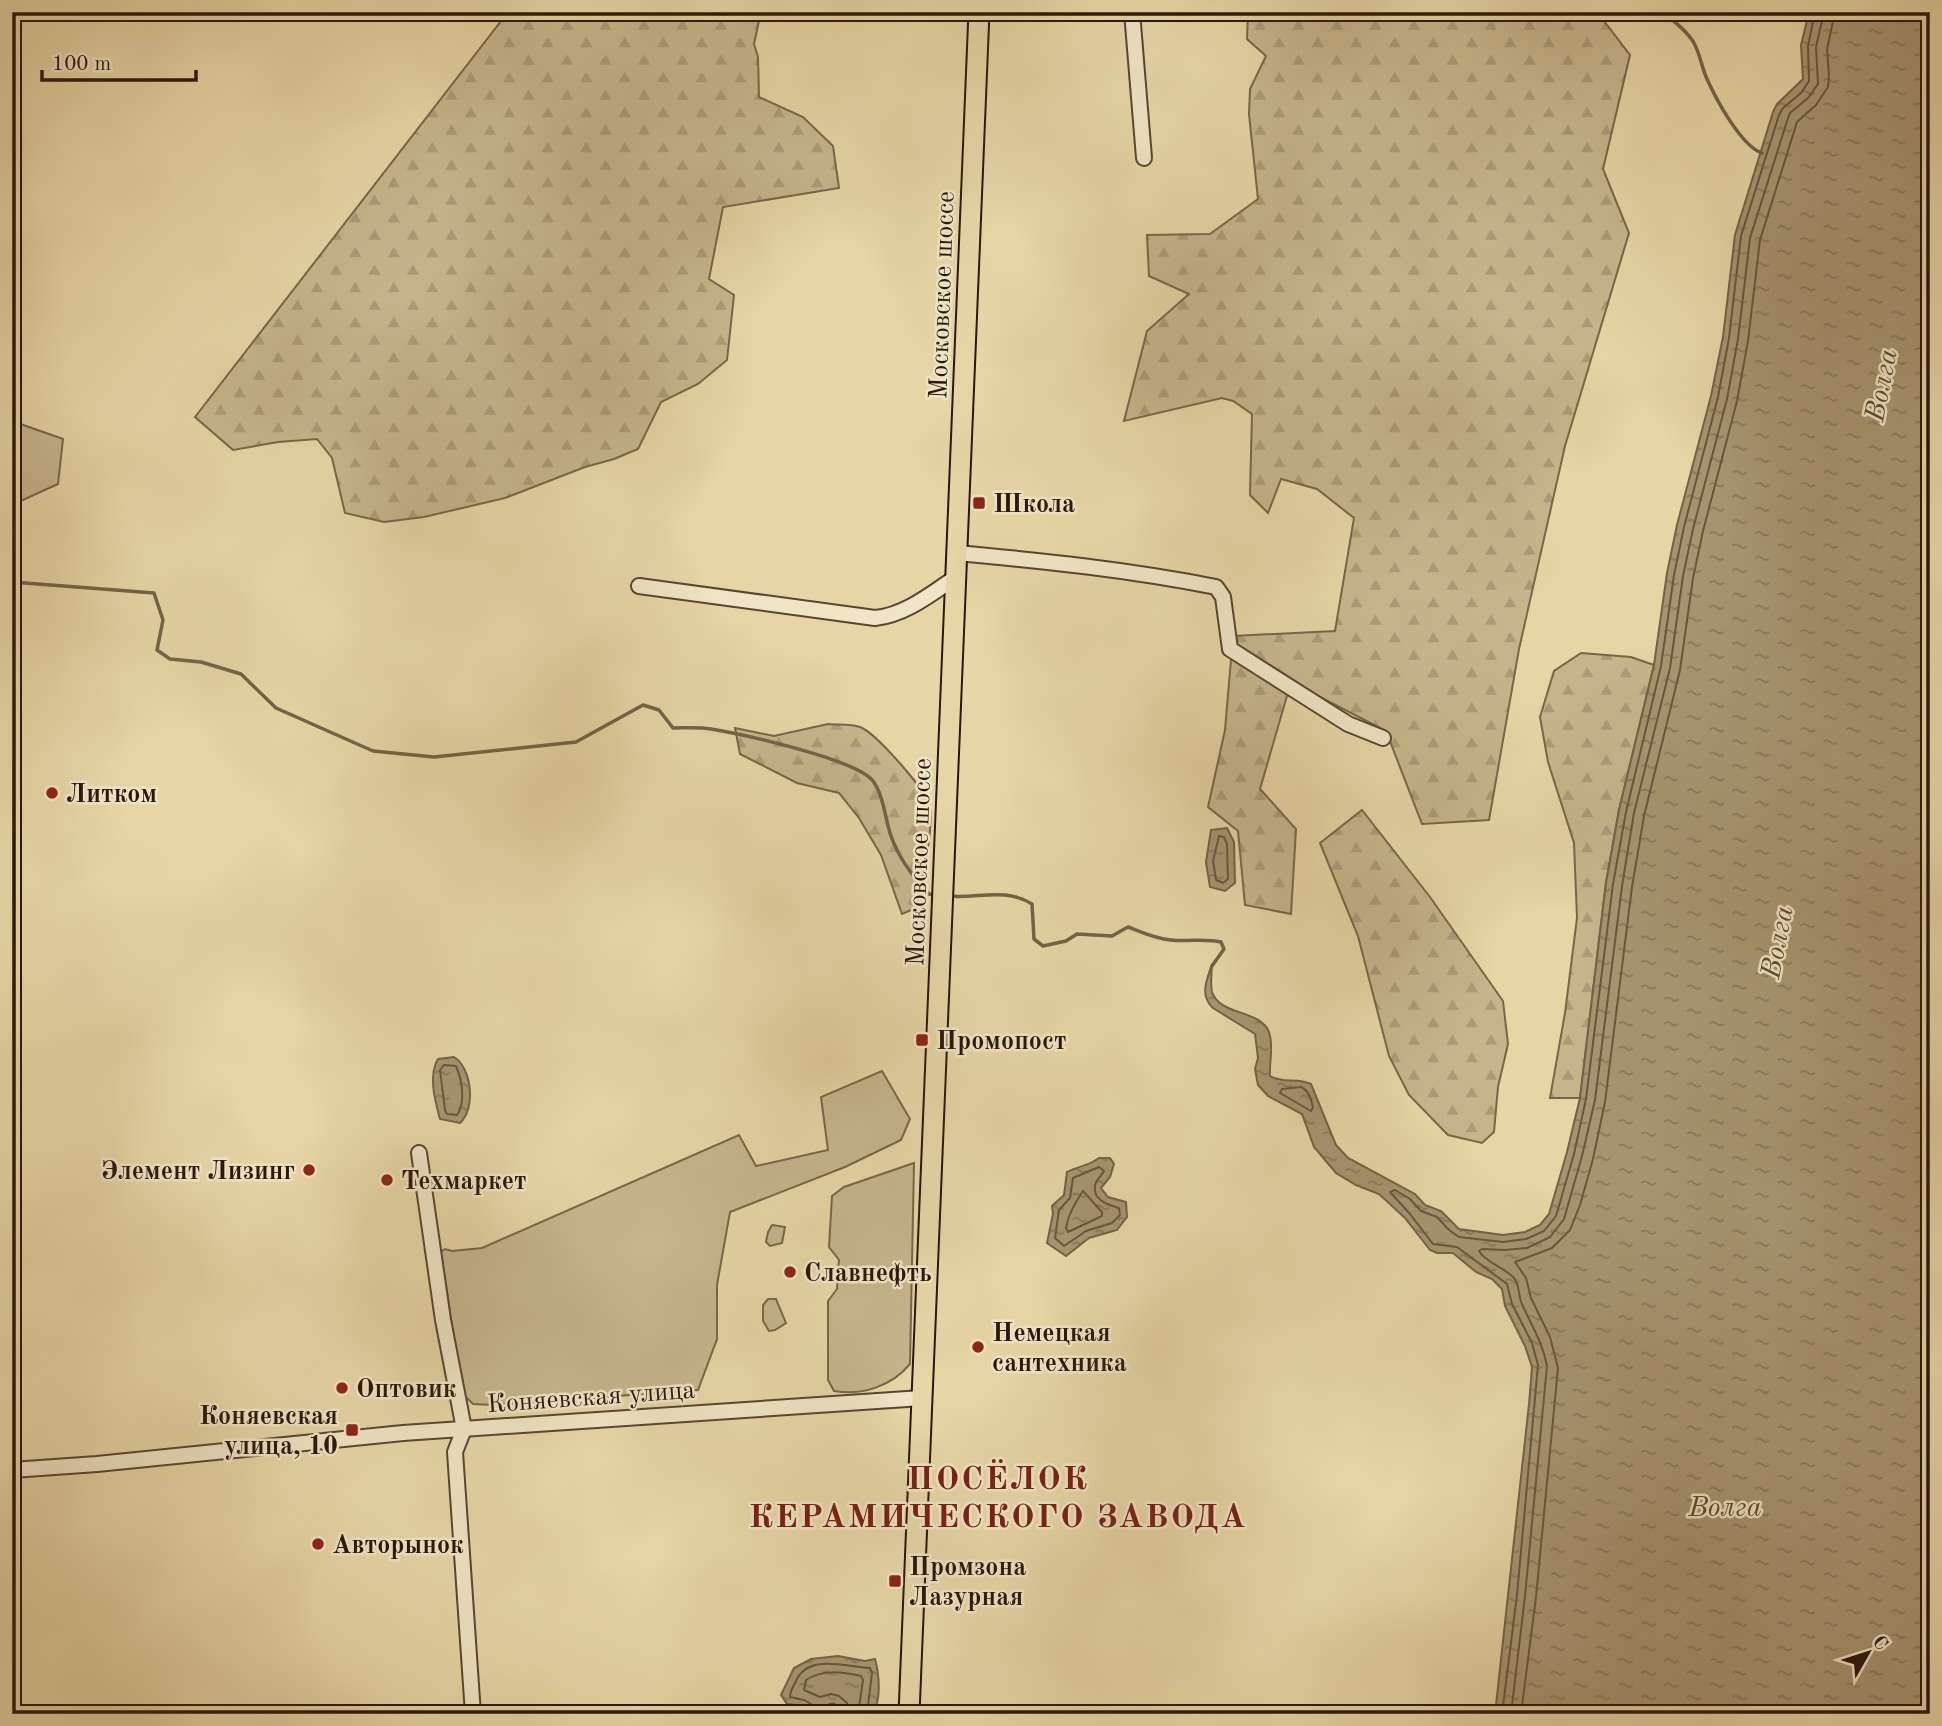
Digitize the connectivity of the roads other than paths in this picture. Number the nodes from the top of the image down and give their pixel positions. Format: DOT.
graph roads {
  1 [pos="979,12"];
  2 [pos="1132,12"];
  3 [pos="1144,158"];
  4 [pos="957,553"];
  5 [pos="956,577"];
  6 [pos="639,586"];
  7 [pos="1383,738"];
  8 [pos="419,1153"];
  9 [pos="922,1398"];
  10 [pos="464,1429"];
  11 [pos="12,1470"];
  12 [pos="473,1714"];
  13 [pos="909,1714"];
  1 -- 4 [label="main road, Московское шоссе"];
  2 -- 3 [label="street"];
  4 -- 5 [label="main road, Московское шоссе"];
  4 -- 7 [label="street"];
  5 -- 6 [label="street"];
  5 -- 9 [label="main road, Московское шоссе"];
  8 -- 10 [label="street"];
  9 -- 10 [label="street, Коняевская улица"];
  9 -- 13 [label="main road, Московское шоссе"];
  10 -- 11 [label="street, Коняевская улица"];
  10 -- 12 [label="street"];
}
